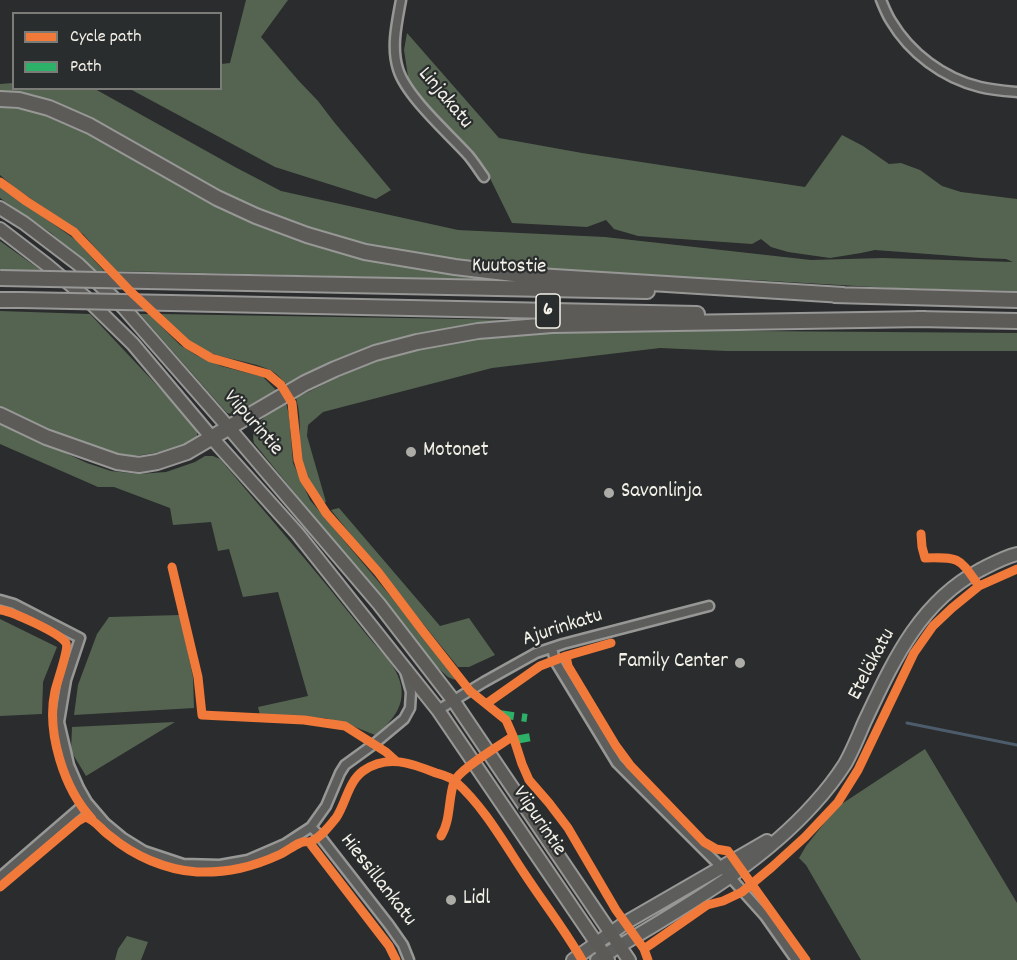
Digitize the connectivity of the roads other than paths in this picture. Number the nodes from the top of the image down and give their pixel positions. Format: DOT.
graph roads {
  1 [pos="401,0"];
  2 [pos="880,0"];
  3 [pos="1017,92"];
  4 [pos="0,99"];
  5 [pos="484,177"];
  6 [pos="0,208"];
  7 [pos="0,229"];
  8 [pos="0,278"];
  9 [pos="843,295"];
  10 [pos="0,300"];
  11 [pos="1017,300"];
  12 [pos="925,319"];
  13 [pos="1017,321"];
  14 [pos="0,415"];
  15 [pos="230,428"];
  16 [pos="212,438"];
  17 [pos="1017,554"];
  18 [pos="0,600"];
  19 [pos="709,606"];
  20 [pos="552,648"];
  21 [pos="403,664"];
  22 [pos="453,700"];
  23 [pos="438,710"];
  24 [pos="87,802"];
  25 [pos="311,827"];
  26 [pos="726,873"];
  27 [pos="0,877"];
  28 [pos="611,933"];
  29 [pos="597,943"];
  30 [pos="620,946"];
  31 [pos="603,958"];
  32 [pos="410,960"];
  33 [pos="573,960"];
  34 [pos="629,960"];
  35 [pos="796,960"];
  1 -- 5 [label="street, Linjakatu"];
  2 -- 3 [label="street"];
  4 -- 9 [label="highway"];
  6 -- 15 [label="main road, Viipurintie"];
  7 -- 16 [label="main road, Viipurintie"];
  8 -- 9 [label="highway, Kuutostie / 6, bridge"];
  9 -- 11 [label="highway, Kuutostie / 6"];
  10 -- 12 [label="highway, Kuutostie / 6, bridge"];
  12 -- 13 [label="highway, Kuutostie / 6"];
  12 -- 15 [label="highway"];
  14 -- 16 [label="highway"];
  15 -- 16 [label="highway"];
  15 -- 22 [label="main road, Viipurintie"];
  16 -- 21 [label="main road, Viipurintie"];
  17 -- 26 [label="main road, Eteläkatu"];
  18 -- 24 [label="street"];
  19 -- 20 [label="street, Ajurinkatu"];
  20 -- 22 [label="street, Ajurinkatu"];
  20 -- 26 [label="street"];
  21 -- 23 [label="main road, Viipurintie"];
  21 -- 25 [label="street"];
  22 -- 23 [label="street, Ajurinkatu"];
  22 -- 28 [label="main road, Viipurintie"];
  23 -- 29 [label="main road, Viipurintie"];
  24 -- 25 [label="street"];
  24 -- 27 [label="street"];
  25 -- 32 [label="street, Hiessillankatu"];
  26 -- 28 [label="main road, Eteläkatu"];
  26 -- 30 [label="main road, Eteläkatu"];
  26 -- 35 [label="street"];
  28 -- 29 [label="main road, Eteläkatu"];
  28 -- 30 [label="main road, Viipurintie"];
  29 -- 31 [label="main road, Viipurintie"];
  29 -- 33 [label="main road, Eteläkatu"];
  30 -- 31 [label="main road, Eteläkatu"];
  30 -- 34 [label="main road, Viipurintie"];
}
